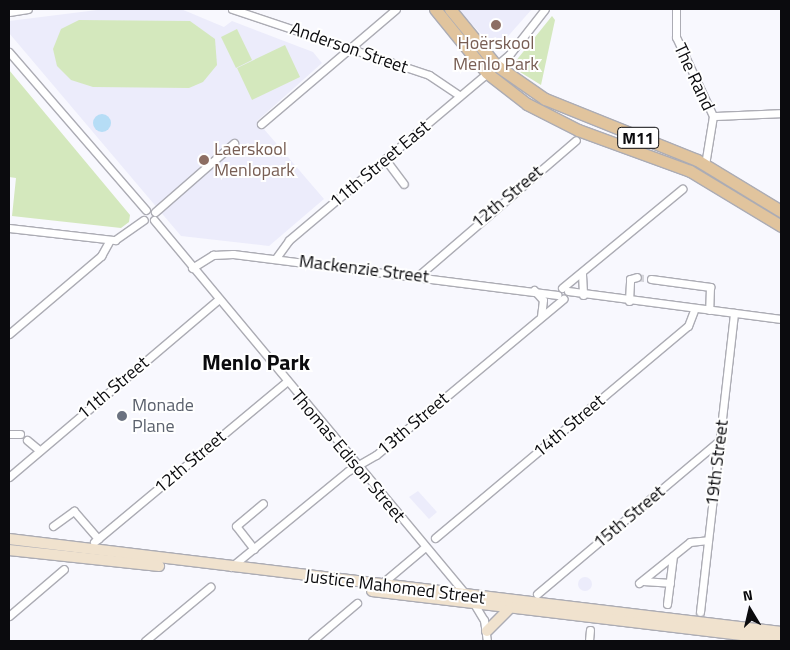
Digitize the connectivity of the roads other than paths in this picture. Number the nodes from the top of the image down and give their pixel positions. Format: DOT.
graph roads {
  1 [pos="28,9"];
  2 [pos="233,9"];
  3 [pos="396,9"];
  4 [pos="435,9"];
  5 [pos="450,9"];
  6 [pos="545,9"];
  7 [pos="676,9"];
  8 [pos="9,12"];
  9 [pos="348,48"];
  10 [pos="9,52"];
  11 [pos="491,69"];
  12 [pos="460,96"];
  13 [pos="781,113"];
  14 [pos="713,116"];
  15 [pos="261,124"];
  16 [pos="576,140"];
  17 [pos="234,143"];
  18 [pos="707,145"];
  19 [pos="691,158"];
  20 [pos="385,159"];
  21 [pos="705,165"];
  22 [pos="404,184"];
  23 [pos="682,189"];
  24 [pos="146,210"];
  25 [pos="781,211"];
  26 [pos="155,212"];
  27 [pos="144,220"];
  28 [pos="154,220"];
  29 [pos="781,226"];
  30 [pos="9,228"];
  31 [pos="110,240"];
  32 [pos="276,258"];
  33 [pos="192,268"];
  34 [pos="580,275"];
  35 [pos="418,276"];
  36 [pos="638,277"];
  37 [pos="651,278"];
  38 [pos="536,290"];
  39 [pos="562,293"];
  40 [pos="584,295"];
  41 [pos="218,300"];
  42 [pos="629,301"];
  43 [pos="695,308"];
  44 [pos="709,310"];
  45 [pos="734,313"];
  46 [pos="544,314"];
  47 [pos="781,318"];
  48 [pos="9,334"];
  49 [pos="286,382"];
  50 [pos="9,434"];
  51 [pos="20,434"];
  52 [pos="27,440"];
  53 [pos="720,440"];
  54 [pos="39,450"];
  55 [pos="358,466"];
  56 [pos="9,477"];
  57 [pos="263,503"];
  58 [pos="53,526"];
  59 [pos="435,538"];
  60 [pos="9,539"];
  61 [pos="708,540"];
  62 [pos="424,548"];
  63 [pos="254,549"];
  64 [pos="9,550"];
  65 [pos="673,556"];
  66 [pos="228,568"];
  67 [pos="64,569"];
  68 [pos="670,584"];
  69 [pos="379,585"];
  70 [pos="210,587"];
  71 [pos="537,594"];
  72 [pos="469,596"];
  73 [pos="357,602"];
  74 [pos="667,604"];
  75 [pos="475,606"];
  76 [pos="508,610"];
  77 [pos="700,612"];
  78 [pos="9,616"];
  79 [pos="590,630"];
  80 [pos="781,632"];
  81 [pos="487,636"];
  82 [pos="781,640"];
  83 [pos="146,641"];
  84 [pos="312,641"];
  85 [pos="481,641"];
  86 [pos="589,641"];
  1 -- 8 [label="street"];
  2 -- 9 [label="street, Anderson Street"];
  3 -- 9 [label="street"];
  4 -- 11 [label="main road, M11"];
  5 -- 11 [label="main road, M11"];
  6 -- 11 [label="street, 11th Street East"];
  7 -- 14 [label="street, The Rand"];
  9 -- 12 [label="street, Anderson Street"];
  9 -- 15 [label="street"];
  10 -- 24 [label="street"];
  11 -- 12 [label="street, 11th Street East"];
  11 -- 19 [label="main road, M11"];
  11 -- 29 [label="main road, M11"];
  12 -- 20 [label="street, 11th Street East"];
  13 -- 14 [label="street"];
  14 -- 18 [label="street, The Rand"];
  16 -- 35 [label="street, 12th Street"];
  17 -- 26 [label="street"];
  18 -- 19 [label="street"];
  18 -- 21 [label="street, The Rand"];
  19 -- 21 [label="main road, M11"];
  20 -- 22 [label="street"];
  20 -- 32 [label="street, 11th Street East"];
  21 -- 25 [label="main road, M11"];
  23 -- 34 [label="street, 13th Street"];
  24 -- 26 [label="street"];
  24 -- 27 [label="street"];
  26 -- 28 [label="street"];
  27 -- 28 [label="street"];
  27 -- 31 [label="street"];
  28 -- 33 [label="street, Thomas Edison Street"];
  30 -- 31 [label="street"];
  31 -- 48 [label="street"];
  32 -- 33 [label="street, Mackenzie Street"];
  32 -- 35 [label="street, Mackenzie Street"];
  33 -- 41 [label="street, Thomas Edison Street"];
  34 -- 39 [label="street, 13th Street"];
  34 -- 40 [label="street"];
  35 -- 38 [label="street, Mackenzie Street"];
  36 -- 42 [label="street"];
  37 -- 44 [label="street"];
  38 -- 39 [label="street, Mackenzie Street"];
  38 -- 46 [label="street"];
  39 -- 40 [label="street, Mackenzie Street"];
  39 -- 46 [label="street, 13th Street"];
  40 -- 42 [label="street, Mackenzie Street"];
  41 -- 49 [label="street, Thomas Edison Street"];
  41 -- 54 [label="street, 11th Street"];
  42 -- 43 [label="street, Mackenzie Street"];
  43 -- 44 [label="street, Mackenzie Street"];
  43 -- 59 [label="street, 14th Street"];
  44 -- 45 [label="street, Mackenzie Street"];
  45 -- 47 [label="street, Mackenzie Street"];
  45 -- 53 [label="street, 19th Street"];
  46 -- 55 [label="street, 13th Street"];
  49 -- 55 [label="street, Thomas Edison Street"];
  49 -- 58 [label="street, 12th Street"];
  50 -- 51 [label="street"];
  52 -- 54 [label="street"];
  53 -- 61 [label="street, 19th Street"];
  53 -- 71 [label="street, 15th Street"];
  54 -- 56 [label="street, 11th Street"];
  55 -- 62 [label="street, Thomas Edison Street"];
  55 -- 63 [label="street, 13th Street"];
  57 -- 63 [label="street"];
  60 -- 66 [label="main road, Justice Mahomed Street"];
  61 -- 65 [label="street"];
  61 -- 77 [label="street, 19th Street"];
  62 -- 69 [label="street"];
  62 -- 72 [label="street, Thomas Edison Street"];
  63 -- 66 [label="street, 13th Street"];
  64 -- 75 [label="main road, Justice Mahomed Street"];
  65 -- 68 [label="street"];
  65 -- 68 [label="street"];
  66 -- 69 [label="main road, Justice Mahomed Street"];
  67 -- 78 [label="street"];
  68 -- 74 [label="street"];
  69 -- 72 [label="main road, Justice Mahomed Street"];
  70 -- 83 [label="street"];
  72 -- 75 [label="street, Thomas Edison Street"];
  72 -- 80 [label="main road, Justice Mahomed Street"];
  73 -- 84 [label="street"];
  75 -- 76 [label="main road, Justice Mahomed Street"];
  75 -- 81 [label="street, Thomas Edison Street"];
  76 -- 81 [label="main road"];
  76 -- 82 [label="main road, Justice Mahomed Street"];
  79 -- 86 [label="street"];
  81 -- 85 [label="street"];
}
